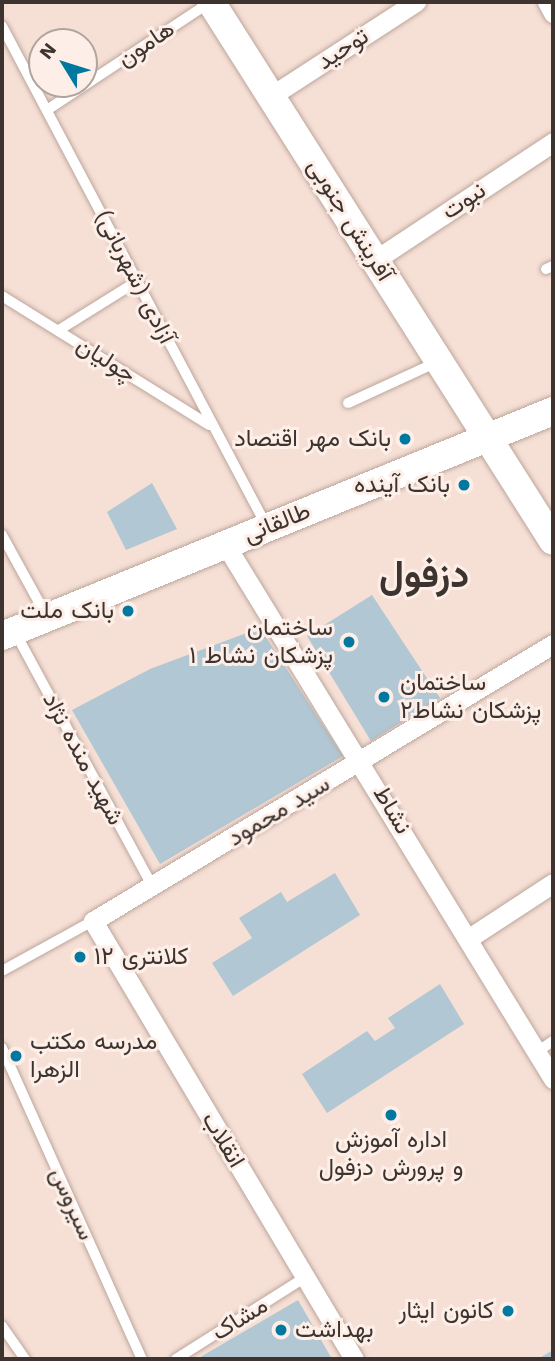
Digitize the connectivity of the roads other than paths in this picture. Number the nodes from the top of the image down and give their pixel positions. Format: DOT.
graph roads {
  1 [pos="211,2"];
  2 [pos="416,2"];
  3 [pos="547,2"];
  4 [pos="553,13"];
  5 [pos="2,26"];
  6 [pos="7,47"];
  7 [pos="271,96"];
  8 [pos="47,110"];
  9 [pos="553,142"];
  10 [pos="375,260"];
  11 [pos="139,280"];
  12 [pos="2,296"];
  13 [pos="59,330"];
  14 [pos="439,360"];
  15 [pos="348,403"];
  16 [pos="553,411"];
  17 [pos="209,426"];
  18 [pos="489,438"];
  19 [pos="267,528"];
  20 [pos="3,539"];
  21 [pos="553,541"];
  22 [pos="225,544"];
  23 [pos="48,617"];
  24 [pos="8,634"];
  25 [pos="553,644"];
  26 [pos="362,762"];
  27 [pos="553,883"];
  28 [pos="152,886"];
  29 [pos="93,921"];
  30 [pos="469,938"];
  31 [pos="2,971"];
  32 [pos="545,1047"];
  33 [pos="2,1048"];
  34 [pos="553,1079"];
  35 [pos="304,1278"];
  36 [pos="2,1325"];
  37 [pos="25,1359"];
  38 [pos="142,1359"];
  39 [pos="176,1359"];
  40 [pos="354,1359"];
  1 -- 7 [label="main road, آفرینش جنوبی"];
  1 -- 8 [label="lane, هامون"];
  2 -- 7 [label="street, توحید"];
  3 -- 4 [label="street"];
  5 -- 6 [label="lane, آزادی (شهربانی)"];
  6 -- 8 [label="lane, آزادی (شهربانی)"];
  7 -- 10 [label="main road, آفرینش جنوبی"];
  8 -- 11 [label="lane, آزادی (شهربانی)"];
  9 -- 10 [label="street, نبوت"];
  10 -- 14 [label="main road, آفرینش جنوبی"];
  11 -- 13 [label="lane"];
  11 -- 17 [label="lane, آزادی (شهربانی)"];
  12 -- 13 [label="lane, چولیان"];
  13 -- 17 [label="lane, چولیان"];
  14 -- 15 [label="lane"];
  14 -- 18 [label="main road, آفرینش جنوبی"];
  16 -- 18 [label="main road, طالقانی"];
  17 -- 19 [label="lane, آزادی (شهربانی)"];
  18 -- 19 [label="main road, طالقانی"];
  18 -- 21 [label="main road, آفرینش جنوبی"];
  19 -- 22 [label="main road, طالقانی"];
  20 -- 23 [label="lane"];
  22 -- 23 [label="main road, طالقانی"];
  22 -- 26 [label="street, نشاط"];
  23 -- 24 [label="main road, طالقانی"];
  24 -- 28 [label="lane, شهید منده نژاد"];
  25 -- 26 [label="street, سید محمود"];
  26 -- 28 [label="street, سید محمود"];
  26 -- 30 [label="street, نشاط"];
  27 -- 30 [label="street"];
  28 -- 29 [label="street, سید محمود"];
  29 -- 31 [label="lane, سید محمود"];
  29 -- 35 [label="street, انقلاب"];
  30 -- 32 [label="street, نشاط"];
  32 -- 34 [label="street, نشاط"];
  33 -- 38 [label="lane, سیروس"];
  35 -- 39 [label="lane, مشاک"];
  35 -- 40 [label="street, انقلاب"];
  36 -- 37 [label="lane"];
}
